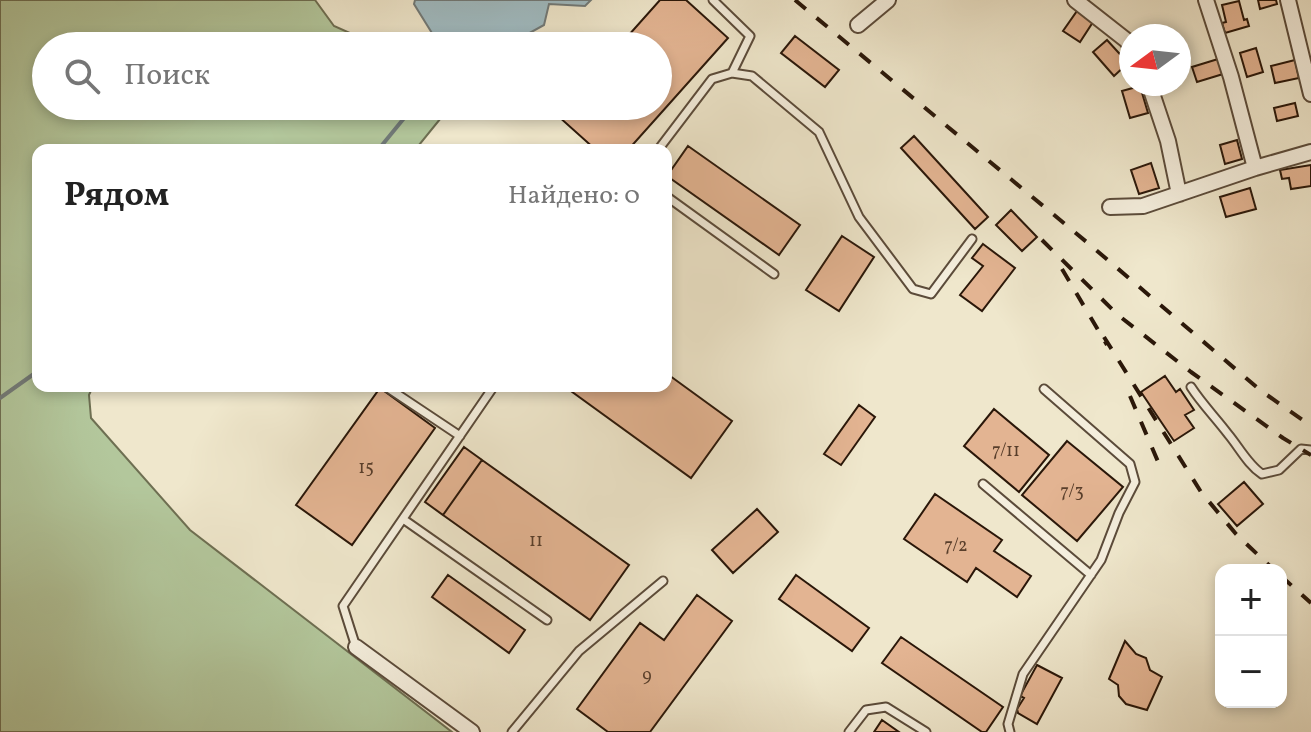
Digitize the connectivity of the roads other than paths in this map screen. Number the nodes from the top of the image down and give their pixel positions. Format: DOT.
graph roads {
  1 [pos="713,0"];
  2 [pos="888,0"];
  3 [pos="1075,0"];
  4 [pos="1206,0"];
  5 [pos="1288,0"];
  6 [pos="858,25"];
  7 [pos="1119,35"];
  8 [pos="732,73"];
  9 [pos="1311,94"];
  10 [pos="1153,96"];
  11 [pos="663,144"];
  12 [pos="1311,152"];
  13 [pos="1255,168"];
  14 [pos="1179,194"];
  15 [pos="672,200"];
  16 [pos="1110,207"];
  17 [pos="972,239"];
  18 [pos="774,274"];
  19 [pos="1191,387"];
  20 [pos="1044,389"];
  21 [pos="396,392"];
  22 [pos="490,392"];
  23 [pos="460,436"];
  24 [pos="1311,450"];
  25 [pos="983,484"];
  26 [pos="403,519"];
  27 [pos="1091,575"];
  28 [pos="663,581"];
  29 [pos="547,620"];
  30 [pos="356,647"];
  31 [pos="472,732"];
  32 [pos="512,732"];
  33 [pos="849,732"];
  34 [pos="926,732"];
  35 [pos="1010,732"];
  1 -- 8 [label="lane"];
  2 -- 6 [label="street"];
  3 -- 7 [label="street"];
  4 -- 13 [label="street"];
  5 -- 9 [label="street"];
  8 -- 11 [label="lane"];
  8 -- 17 [label="lane"];
  10 -- 14 [label="street"];
  12 -- 13 [label="street"];
  13 -- 14 [label="street"];
  14 -- 16 [label="street"];
  15 -- 18 [label="lane"];
  19 -- 24 [label="lane"];
  20 -- 27 [label="lane"];
  21 -- 23 [label="lane"];
  22 -- 23 [label="lane"];
  23 -- 26 [label="lane"];
  25 -- 27 [label="lane"];
  26 -- 29 [label="lane"];
  26 -- 30 [label="lane"];
  27 -- 35 [label="lane"];
  28 -- 32 [label="lane"];
  30 -- 31 [label="street"];
  33 -- 34 [label="lane"];
}
